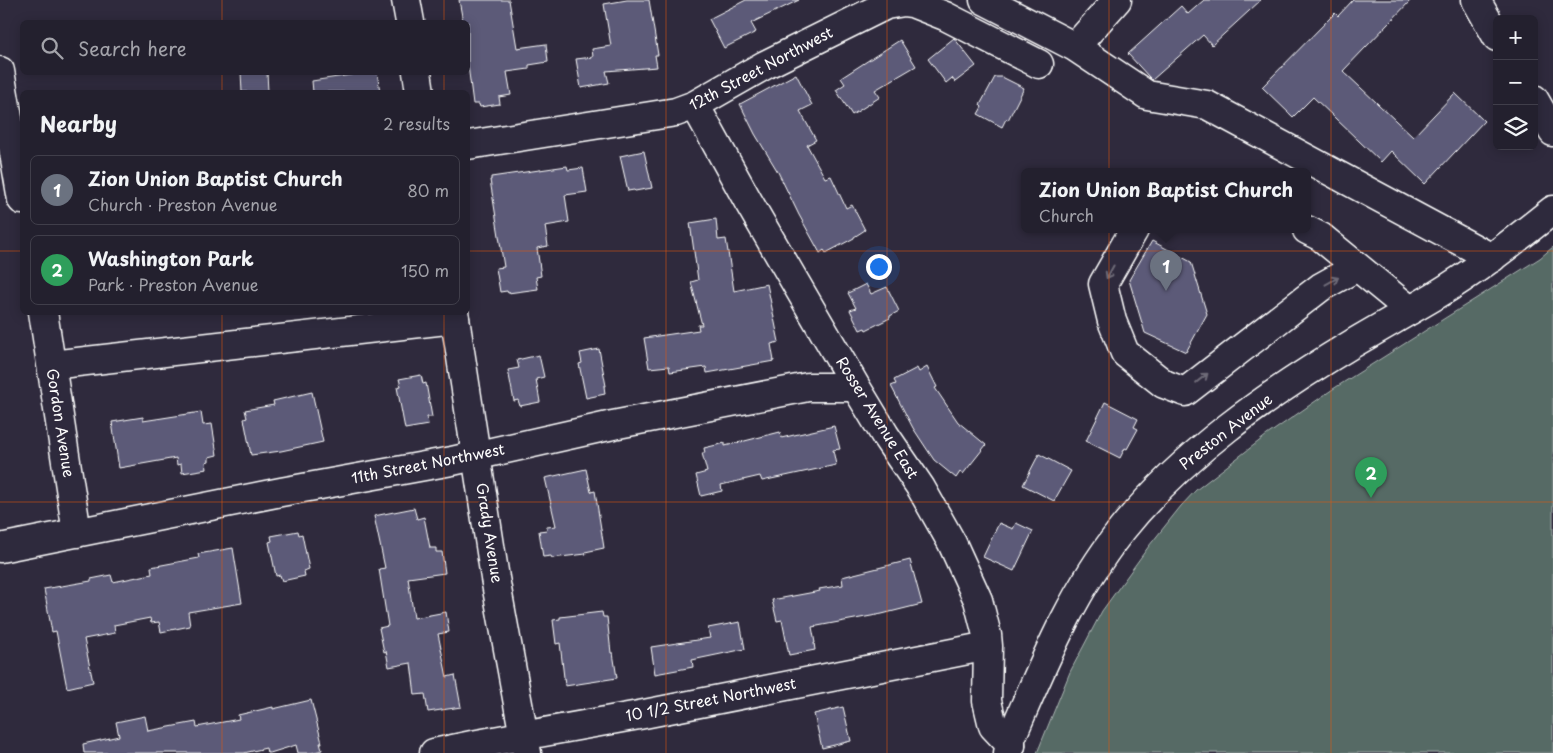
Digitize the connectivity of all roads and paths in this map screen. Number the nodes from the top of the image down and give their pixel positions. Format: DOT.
graph roads {
  1 [pos="406,0"];
  2 [pos="984,0"];
  3 [pos="1117,0"];
  4 [pos="1476,0"];
  5 [pos="410,20"];
  6 [pos="1493,29"];
  7 [pos="1075,47"];
  8 [pos="1038,64"];
  9 [pos="0,71"];
  10 [pos="417,75"];
  11 [pos="420,90"];
  12 [pos="695,105"];
  13 [pos="1537,105"];
  14 [pos="1553,132"];
  15 [pos="470,145"];
  16 [pos="20,188"];
  17 [pos="20,204"];
  18 [pos="0,208"];
  19 [pos="1553,210"];
  20 [pos="1311,232"];
  21 [pos="1132,233"];
  22 [pos="1492,258"];
  23 [pos="1357,267"];
  24 [pos="1410,310"];
  25 [pos="43,315"];
  26 [pos="455,316"];
  27 [pos="51,365"];
  28 [pos="856,387"];
  29 [pos="476,455"];
  30 [pos="77,533"];
  31 [pos="0,548"];
  32 [pos="988,646"];
  33 [pos="525,744"];
  34 [pos="1010,749"];
  35 [pos="434,753"];
  1 -- 5 [label="street"];
  2 -- 7 [label="street"];
  3 -- 7 [label="street"];
  4 -- 6 [label="street"];
  7 -- 22 [label="street"];
  8 -- 12 [label="street, 12th Street Northwest"];
  9 -- 16 [label="street"];
  10 -- 11 [label="street"];
  12 -- 15 [label="street, 12th Street Northwest"];
  12 -- 28 [label="street, Rosser Avenue East"];
  13 -- 14 [label="street"];
  17 -- 18 [label="street"];
  19 -- 22 [label="street, Preston Avenue"];
  20 -- 23 [label="street"];
  21 -- 23 [label="street, one-way"];
  22 -- 24 [label="street, Preston Avenue"];
  23 -- 24 [label="street"];
  24 -- 34 [label="street, Preston Avenue"];
  25 -- 27 [label="street, Gordon Avenue"];
  26 -- 27 [label="street"];
  26 -- 29 [label="street, Grady Avenue"];
  27 -- 30 [label="street, Gordon Avenue"];
  28 -- 29 [label="street, 11th Street Northwest"];
  28 -- 32 [label="street, Rosser Avenue East"];
  29 -- 30 [label="street, 11th Street Northwest"];
  29 -- 33 [label="street, Grady Avenue"];
  30 -- 31 [label="street, 11th Street Northwest"];
  32 -- 33 [label="street, 10 1/2 Street Northwest"];
  32 -- 34 [label="street, Rosser Avenue East"];
  33 -- 35 [label="street, 10 1/2 Street Northwest"];
}
